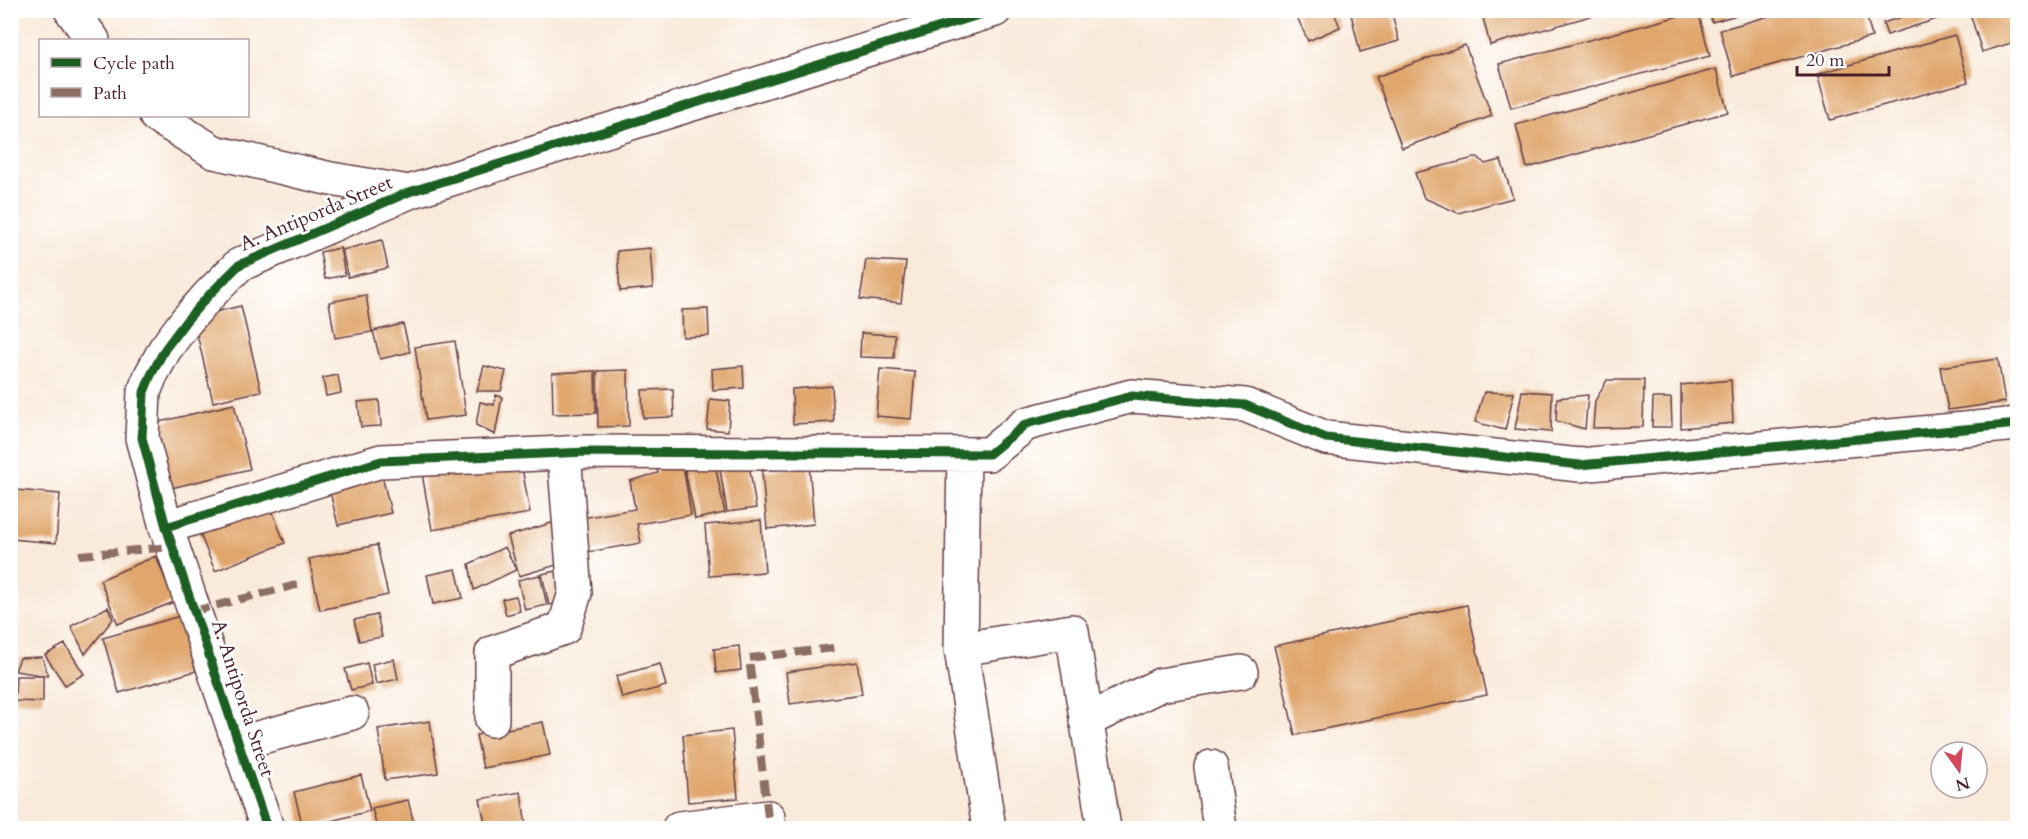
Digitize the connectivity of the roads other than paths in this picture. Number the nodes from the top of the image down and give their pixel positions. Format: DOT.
graph roads {
  1 [pos="71,10"];
  2 [pos="994,10"];
  3 [pos="92,39"];
  4 [pos="158,117"];
  5 [pos="409,192"];
  6 [pos="2018,424"];
  7 [pos="564,453"];
  8 [pos="964,454"];
  9 [pos="166,527"];
  10 [pos="961,649"];
  11 [pos="1241,672"];
  12 [pos="352,713"];
  13 [pos="492,720"];
  14 [pos="1086,721"];
  15 [pos="239,742"];
  16 [pos="1211,767"];
  17 [pos="768,817"];
  18 [pos="267,828"];
  19 [pos="679,828"];
  20 [pos="989,828"];
  21 [pos="1104,828"];
  22 [pos="1220,828"];
  1 -- 3 [label="street"];
  2 -- 5 [label="street, A. Antiporda Street"];
  4 -- 5 [label="street"];
  5 -- 9 [label="street, A. Antiporda Street"];
  6 -- 8 [label="street"];
  7 -- 8 [label="street"];
  7 -- 9 [label="street"];
  7 -- 13 [label="street"];
  8 -- 10 [label="street"];
  9 -- 15 [label="street, A. Antiporda Street"];
  10 -- 14 [label="street"];
  10 -- 20 [label="street"];
  11 -- 14 [label="street"];
  12 -- 15 [label="street"];
  14 -- 21 [label="street"];
  15 -- 18 [label="street, A. Antiporda Street"];
  16 -- 22 [label="street"];
  17 -- 19 [label="street"];
}
